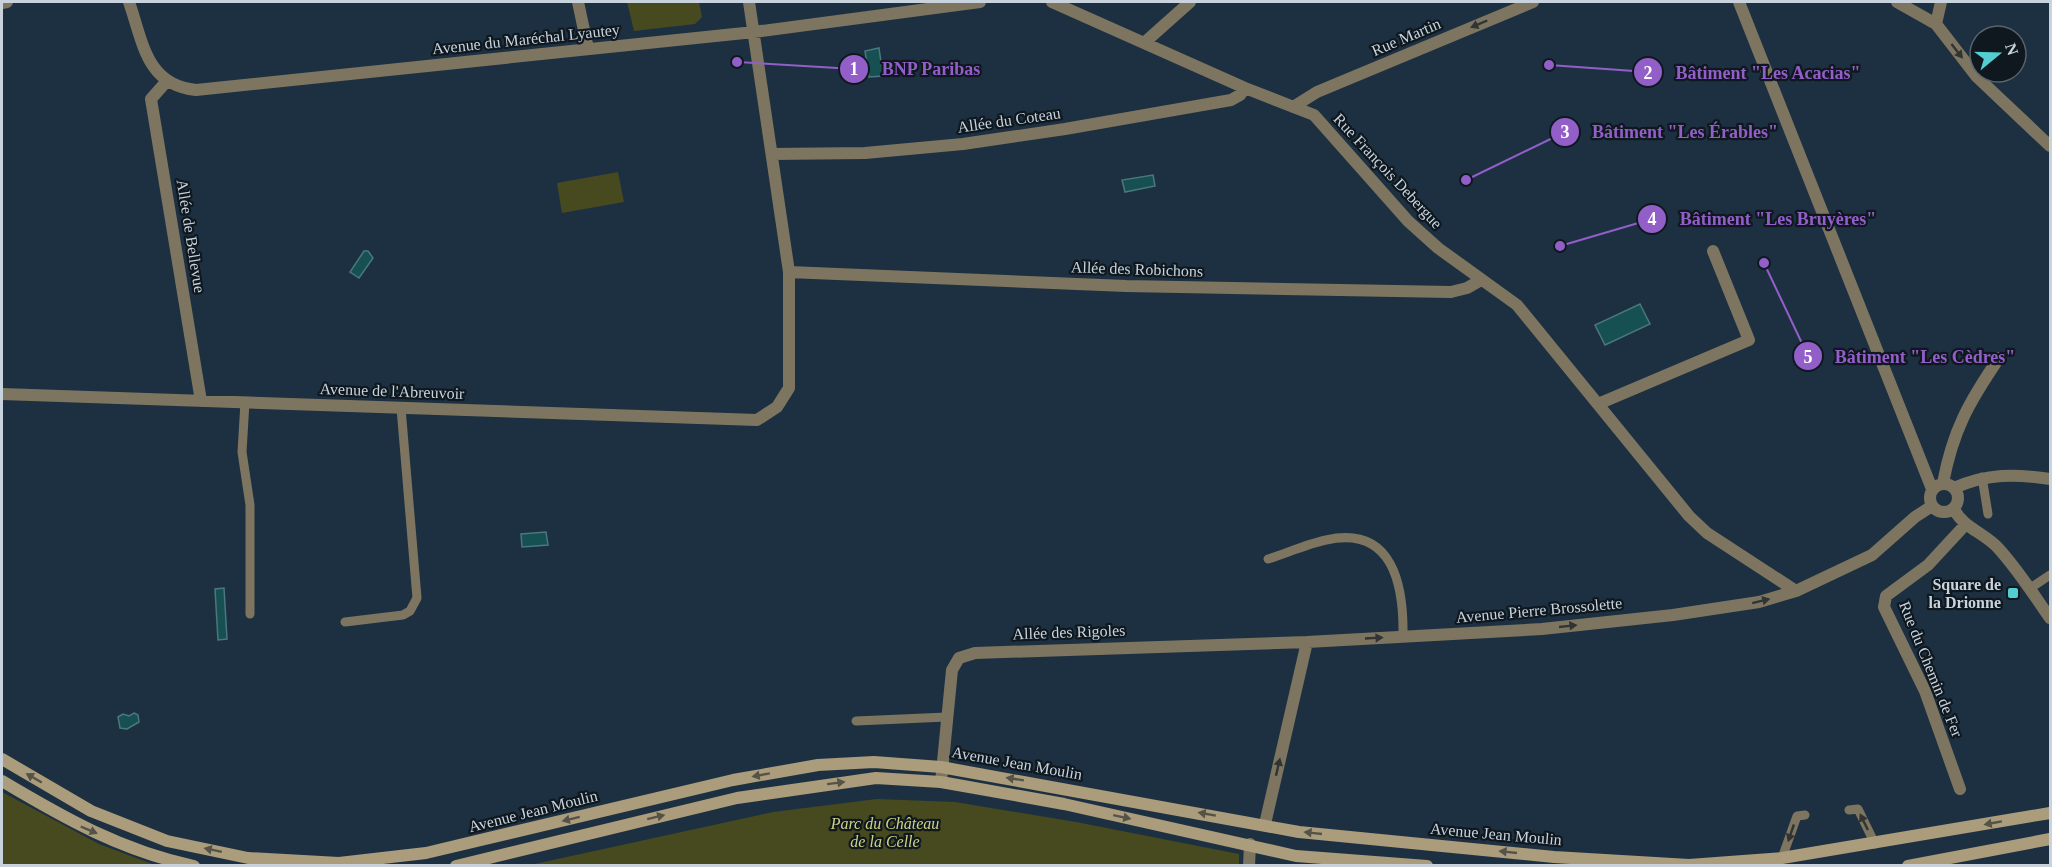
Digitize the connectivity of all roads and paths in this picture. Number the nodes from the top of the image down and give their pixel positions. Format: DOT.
graph roads {
  1 [pos="7,2"];
  2 [pos="129,2"];
  3 [pos="578,2"];
  4 [pos="749,2"];
  5 [pos="980,2"];
  6 [pos="1052,2"];
  7 [pos="1190,2"];
  8 [pos="1533,2"];
  9 [pos="1740,2"];
  10 [pos="1896,2"];
  11 [pos="1941,2"];
  12 [pos="2,3"];
  13 [pos="1936,24"];
  14 [pos="754,32"];
  15 [pos="1144,43"];
  16 [pos="588,50"];
  17 [pos="166,82"];
  18 [pos="1245,88"];
  19 [pos="1293,107"];
  20 [pos="2048,144"];
  21 [pos="772,154"];
  22 [pos="1713,251"];
  23 [pos="789,272"];
  24 [pos="1481,280"];
  25 [pos="1999,358"];
  26 [pos="2,394"];
  27 [pos="201,401"];
  28 [pos="245,402"];
  29 [pos="1598,404"];
  30 [pos="401,408"];
  31 [pos="1982,477"];
  32 [pos="2050,479"];
  33 [pos="1943,487"];
  34 [pos="1932,506"];
  35 [pos="1954,509"];
  36 [pos="1988,514"];
  37 [pos="1966,524"];
  38 [pos="1269,559"];
  39 [pos="2050,575"];
  40 [pos="2029,589"];
  41 [pos="1796,591"];
  42 [pos="250,614"];
  43 [pos="2050,618"];
  44 [pos="345,622"];
  45 [pos="1403,637"];
  46 [pos="1307,642"];
  47 [pos="947,717"];
  48 [pos="856,721"];
  49 [pos="2,759"];
  50 [pos="941,767"];
  51 [pos="2,781"];
  52 [pos="940,782"];
  53 [pos="1960,789"];
  54 [pos="1849,810"];
  55 [pos="2050,813"];
  56 [pos="1805,815"];
  57 [pos="1265,824"];
  58 [pos="2050,839"];
  59 [pos="1250,844"];
  60 [pos="1875,844"];
  61 [pos="1782,858"];
  62 [pos="194,866"];
  63 [pos="456,866"];
  64 [pos="1249,866"];
  65 [pos="1427,866"];
  66 [pos="1908,866"];
  1 -- 12 [label="street"];
  2 -- 17 [label="street"];
  3 -- 16 [label="street"];
  4 -- 14 [label="street"];
  5 -- 14 [label="street, Avenue du Maréchal Lyautey"];
  6 -- 15 [label="street, Rue François Debergue"];
  7 -- 15 [label="street"];
  8 -- 19 [label="street, Rue Martin, one-way"];
  9 -- 33 [label="street"];
  10 -- 13 [label="street"];
  11 -- 13 [label="street"];
  13 -- 20 [label="street, one-way"];
  14 -- 16 [label="street, Avenue du Maréchal Lyautey"];
  14 -- 21 [label="street"];
  15 -- 18 [label="street, Rue François Debergue"];
  16 -- 17 [label="street, Avenue du Maréchal Lyautey"];
  17 -- 27 [label="street, Allée de Bellevue"];
  18 -- 19 [label="street, Rue François Debergue"];
  18 -- 21 [label="street, Allée du Coteau"];
  19 -- 24 [label="street, Rue François Debergue"];
  21 -- 23 [label="street"];
  22 -- 29 [label="street"];
  23 -- 24 [label="street, Allée des Robichons"];
  23 -- 30 [label="street, Avenue de l'Abreuvoir"];
  24 -- 29 [label="street, Rue François Debergue"];
  25 -- 33 [label="street"];
  26 -- 27 [label="street, Avenue de l'Abreuvoir"];
  27 -- 28 [label="street, Avenue de l'Abreuvoir"];
  28 -- 30 [label="street, Avenue de l'Abreuvoir"];
  28 -- 42 [label="lane"];
  29 -- 41 [label="street, Rue François Debergue"];
  30 -- 44 [label="lane"];
  31 -- 32 [label="street"];
  31 -- 33 [label="street"];
  31 -- 36 [label="lane"];
  33 -- 34 [label="street"];
  33 -- 35 [label="street"];
  34 -- 35 [label="street"];
  34 -- 41 [label="street, Avenue Pierre Brossolette"];
  35 -- 37 [label="street"];
  37 -- 40 [label="street"];
  37 -- 53 [label="street, Rue du Chemin de Fer"];
  38 -- 45 [label="lane"];
  39 -- 40 [label="lane"];
  40 -- 43 [label="street"];
  45 -- 41 [label="street, Avenue Pierre Brossolette, one-way"];
  46 -- 45 [label="street, Avenue Pierre Brossolette, one-way"];
  46 -- 47 [label="street, Allée des Rigoles"];
  57 -- 46 [label="street, one-way"];
  47 -- 48 [label="lane"];
  47 -- 50 [label="street, Allée des Rigoles"];
  50 -- 49 [label="main road, Avenue Jean Moulin, one-way"];
  50 -- 52 [label="street, Allée des Rigoles"];
  57 -- 50 [label="main road, Avenue Jean Moulin, one-way"];
  51 -- 62 [label="main road, one-way"];
  52 -- 59 [label="main road, Avenue Jean Moulin, one-way"];
  63 -- 52 [label="main road, Avenue Jean Moulin, one-way"];
  60 -- 54 [label="lane, one-way"];
  55 -- 60 [label="main road, Avenue Jean Moulin, one-way"];
  56 -- 61 [label="lane, one-way"];
  61 -- 57 [label="main road, Avenue Jean Moulin, one-way"];
  58 -- 66 [label="main road"];
  59 -- 64 [label="street"];
  59 -- 65 [label="main road, Avenue Jean Moulin"];
  60 -- 61 [label="main road, Avenue Jean Moulin"];
}
